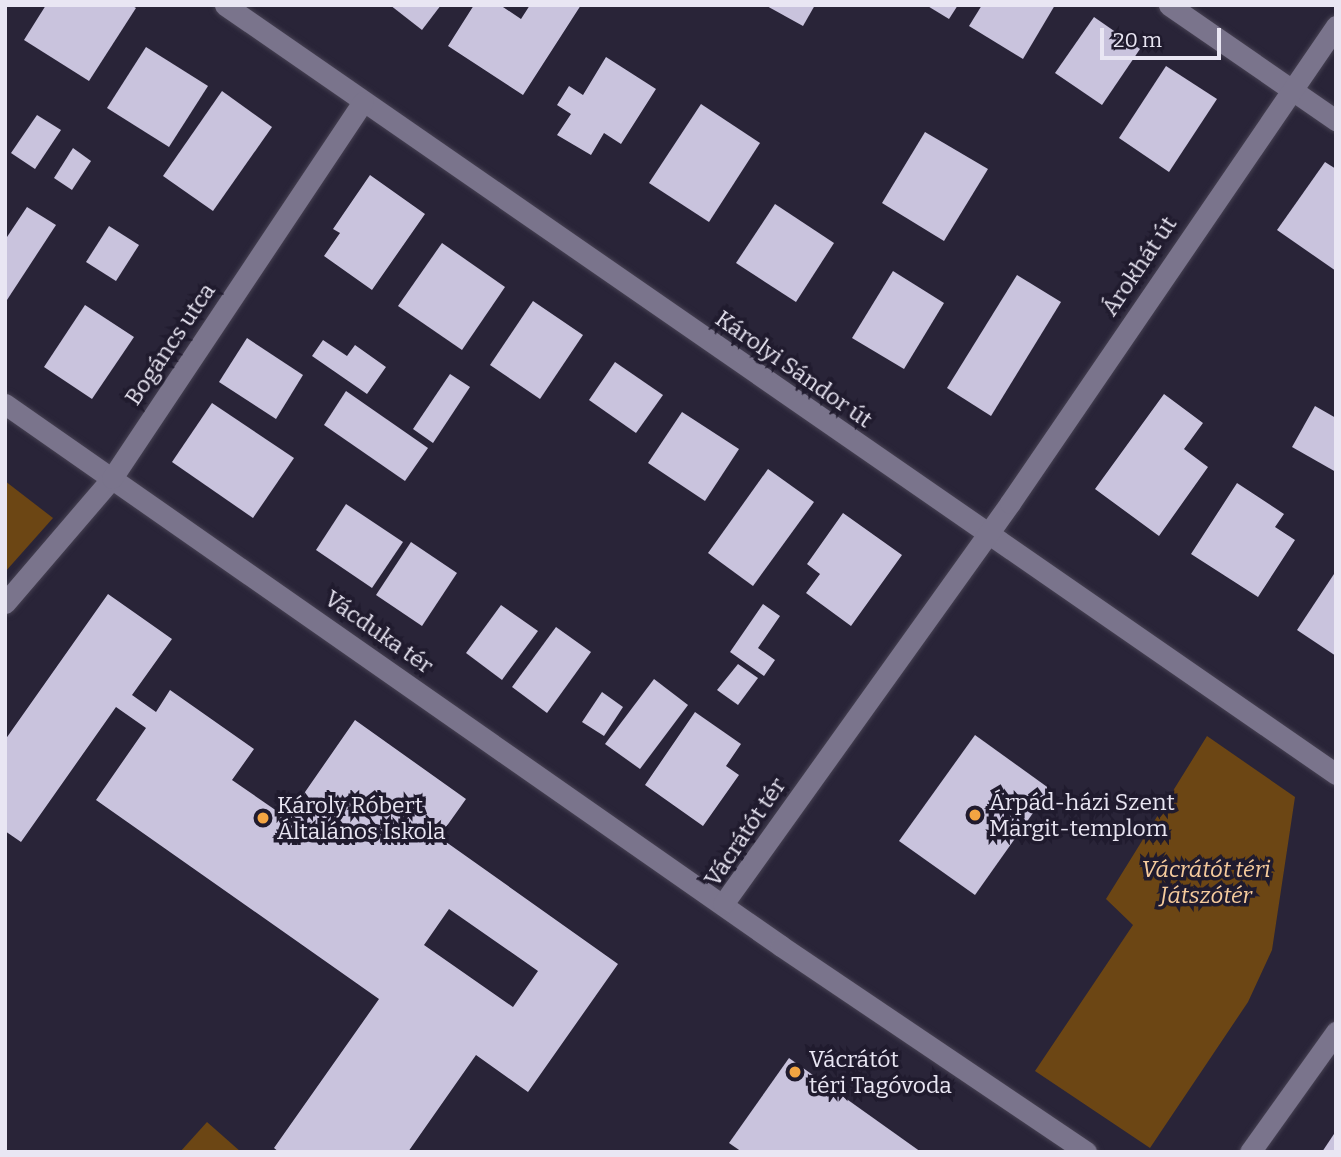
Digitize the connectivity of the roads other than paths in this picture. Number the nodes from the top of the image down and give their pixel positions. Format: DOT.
graph roads {
  1 [pos="225,5"];
  2 [pos="1170,5"];
  3 [pos="1336,26"];
  4 [pos="1291,89"];
  5 [pos="363,102"];
  6 [pos="1336,120"];
  7 [pos="5,404"];
  8 [pos="15,421"];
  9 [pos="112,478"];
  10 [pos="987,535"];
  11 [pos="5,603"];
  12 [pos="1336,774"];
  13 [pos="723,904"];
  14 [pos="1336,1032"];
  15 [pos="1086,1152"];
  16 [pos="1250,1152"];
  1 -- 5 [label="street, Károlyi Sándor út"];
  2 -- 4 [label="street"];
  3 -- 4 [label="street, Árokhát út"];
  4 -- 6 [label="street"];
  4 -- 10 [label="street, Árokhát út"];
  5 -- 9 [label="street, Bogáncs utca"];
  5 -- 10 [label="street, Károlyi Sándor út"];
  7 -- 8 [label="street, Vácduka tér"];
  8 -- 9 [label="street, Vácduka tér"];
  9 -- 11 [label="street, Bogáncs utca"];
  9 -- 13 [label="street, Vácduka tér"];
  10 -- 12 [label="street, Károlyi Sándor út"];
  10 -- 13 [label="street, Vácrátót tér"];
  13 -- 15 [label="street, Vácrátót tér"];
  14 -- 16 [label="street"];
}
